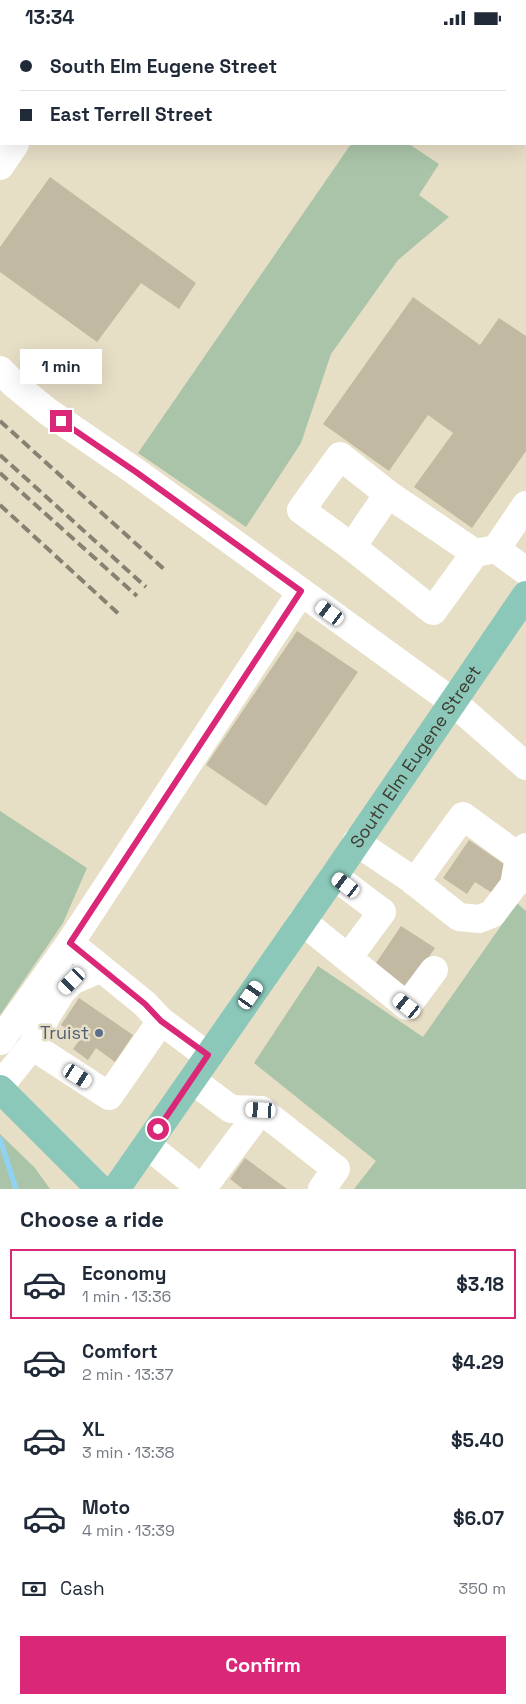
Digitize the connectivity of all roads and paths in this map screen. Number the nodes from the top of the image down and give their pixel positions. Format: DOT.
graph roads {
  1 [pos="14,145"];
  2 [pos="0,166"];
  3 [pos="0,370"];
  4 [pos="388,494"];
  5 [pos="526,505"];
  6 [pos="352,547"];
  7 [pos="486,551"];
  8 [pos="526,571"];
  9 [pos="301,591"];
  10 [pos="526,595"];
  11 [pos="453,702"];
  12 [pos="526,766"];
  13 [pos="356,842"];
  14 [pos="523,852"];
  15 [pos="334,876"];
  16 [pos="415,882"];
  17 [pos="302,921"];
  18 [pos="70,943"];
  19 [pos="348,958"];
  20 [pos="100,969"];
  21 [pos="434,970"];
  22 [pos="161,1021"];
  23 [pos="0,1041"];
  24 [pos="32,1046"];
  25 [pos="208,1055"];
  26 [pos="192,1080"];
  27 [pos="0,1088"];
  28 [pos="261,1110"];
  29 [pos="147,1145"];
  30 [pos="100,1189"];
  31 [pos="116,1189"];
  32 [pos="202,1189"];
  33 [pos="322,1189"];
  1 -- 2 [label="street"];
  3 -- 9 [label="street"];
  4 -- 6 [label="street"];
  4 -- 6 [label="street"];
  4 -- 7 [label="street"];
  5 -- 7 [label="street"];
  6 -- 7 [label="street"];
  7 -- 8 [label="street"];
  9 -- 11 [label="street"];
  9 -- 18 [label="street"];
  10 -- 11 [label="main road, South Elm Eugene Street"];
  11 -- 12 [label="street"];
  11 -- 13 [label="main road, South Elm Eugene Street"];
  13 -- 15 [label="main road, South Elm Eugene Street"];
  13 -- 16 [label="street"];
  14 -- 16 [label="street"];
  14 -- 16 [label="street"];
  15 -- 17 [label="main road, South Elm Eugene Street"];
  15 -- 19 [label="street"];
  17 -- 19 [label="street"];
  17 -- 25 [label="main road, South Elm Eugene Street"];
  18 -- 20 [label="street"];
  18 -- 23 [label="street"];
  19 -- 21 [label="street"];
  20 -- 22 [label="street"];
  20 -- 24 [label="street"];
  22 -- 24 [label="street"];
  22 -- 25 [label="street"];
  24 -- 27 [label="street"];
  25 -- 26 [label="main road, South Elm Eugene Street"];
  26 -- 28 [label="street"];
  26 -- 29 [label="main road, South Elm Eugene Street"];
  27 -- 30 [label="main road"];
  28 -- 32 [label="street"];
  28 -- 33 [label="street"];
  29 -- 31 [label="main road, South Elm Eugene Street"];
  29 -- 32 [label="street"];
}
